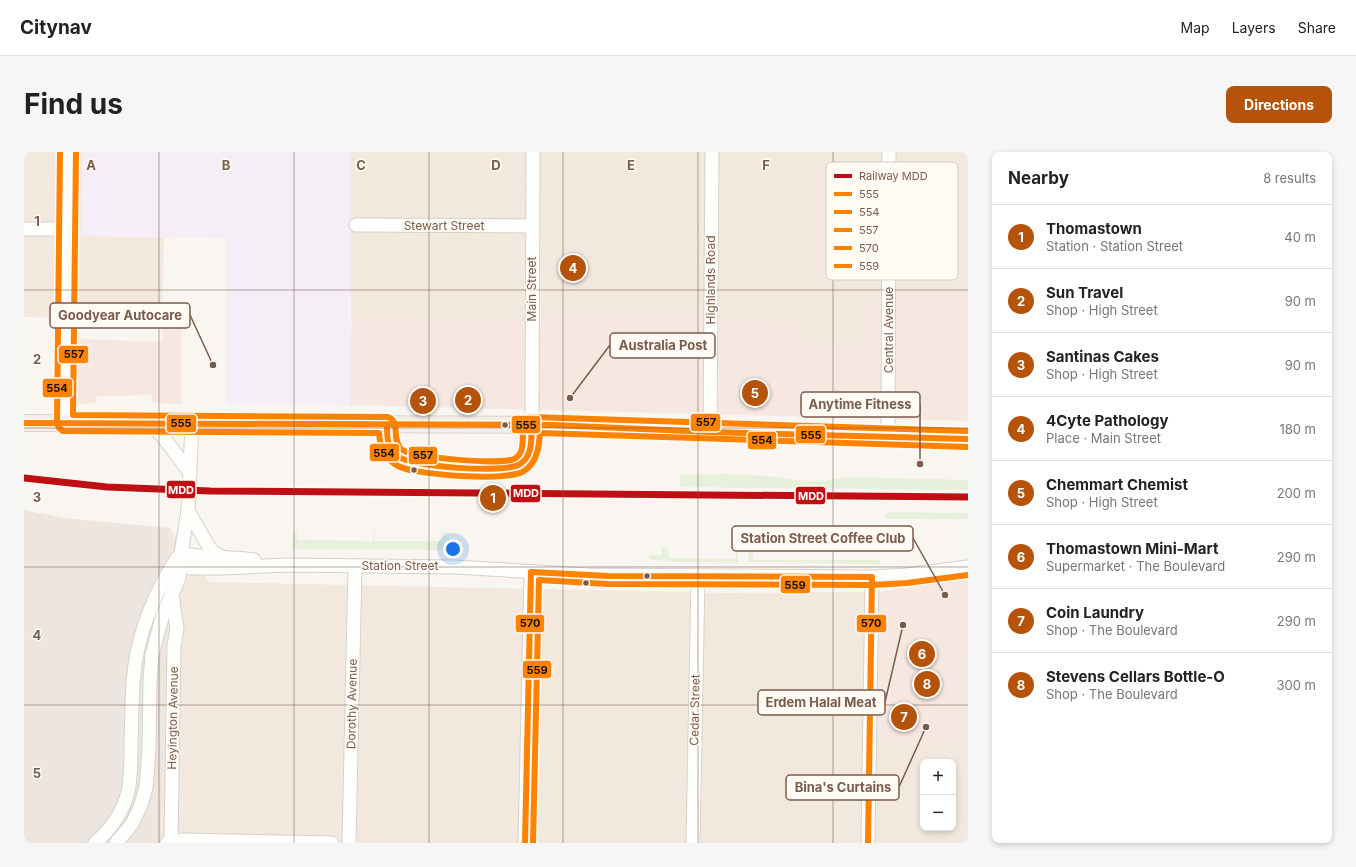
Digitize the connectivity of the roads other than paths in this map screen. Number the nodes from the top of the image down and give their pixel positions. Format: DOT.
graph roads {
  1 [pos="68,152"];
  2 [pos="533,152"];
  3 [pos="712,152"];
  4 [pos="889,152"];
  5 [pos="889,162"];
  6 [pos="356,225"];
  7 [pos="533,226"];
  8 [pos="24,229"];
  9 [pos="67,229"];
  10 [pos="889,280"];
  11 [pos="24,423"];
  12 [pos="65,423"];
  13 [pos="148,424"];
  14 [pos="192,424"];
  15 [pos="532,425"];
  16 [pos="710,432"];
  17 [pos="888,436"];
  18 [pos="968,439"];
  19 [pos="190,473"];
  20 [pos="188,511"];
  21 [pos="180,553"];
  22 [pos="222,557"];
  23 [pos="287,565"];
  24 [pos="176,566"];
  25 [pos="355,566"];
  26 [pos="968,567"];
  27 [pos="531,572"];
  28 [pos="698,576"];
  29 [pos="872,577"];
  30 [pos="172,595"];
  31 [pos="137,652"];
  32 [pos="152,655"];
  33 [pos="131,750"];
  34 [pos="149,750"];
  35 [pos="104,840"];
  36 [pos="169,842"];
  37 [pos="116,843"];
  38 [pos="332,843"];
  39 [pos="349,843"];
  40 [pos="525,843"];
  41 [pos="693,843"];
  42 [pos="868,843"];
  1 -- 9 [label="street"];
  2 -- 7 [label="street, Main Street"];
  3 -- 16 [label="street, Highlands Road"];
  4 -- 5 [label="street, Central Avenue"];
  6 -- 7 [label="street, Stewart Street"];
  7 -- 15 [label="street, Main Street"];
  8 -- 9 [label="street"];
  9 -- 12 [label="street"];
  10 -- 17 [label="street, Central Avenue"];
  11 -- 12 [label="main road"];
  12 -- 13 [label="main road"];
  13 -- 14 [label="main road"];
  13 -- 19 [label="street"];
  14 -- 15 [label="main road"];
  14 -- 19 [label="street, Heyington Avenue"];
  15 -- 16 [label="main road"];
  16 -- 17 [label="main road"];
  17 -- 18 [label="main road"];
  19 -- 20 [label="street, Heyington Avenue"];
  20 -- 21 [label="street, Heyington Avenue"];
  20 -- 22 [label="street"];
  21 -- 22 [label="street, Station Street"];
  21 -- 24 [label="street, Heyington Avenue"];
  22 -- 23 [label="street, Station Street"];
  23 -- 24 [label="street, Station Street"];
  23 -- 25 [label="street, Station Street"];
  24 -- 30 [label="street, Heyington Avenue"];
  24 -- 31 [label="street, Heyington Avenue"];
  25 -- 27 [label="street, Station Street"];
  25 -- 39 [label="street, Dorothy Avenue"];
  26 -- 29 [label="street, Station Street"];
  27 -- 28 [label="street, Station Street"];
  27 -- 40 [label="street"];
  28 -- 29 [label="street, Station Street"];
  28 -- 41 [label="street, Cedar Street"];
  29 -- 42 [label="street"];
  30 -- 32 [label="street, Heyington Avenue"];
  30 -- 36 [label="street, Heyington Avenue"];
  31 -- 32 [label="street"];
  31 -- 33 [label="street, Heyington Avenue"];
  32 -- 34 [label="street, Heyington Avenue"];
  33 -- 34 [label="street, Heyington Avenue"];
  33 -- 35 [label="street, Heyington Avenue"];
  34 -- 37 [label="street, Heyington Avenue"];
  36 -- 38 [label="street"];
}
